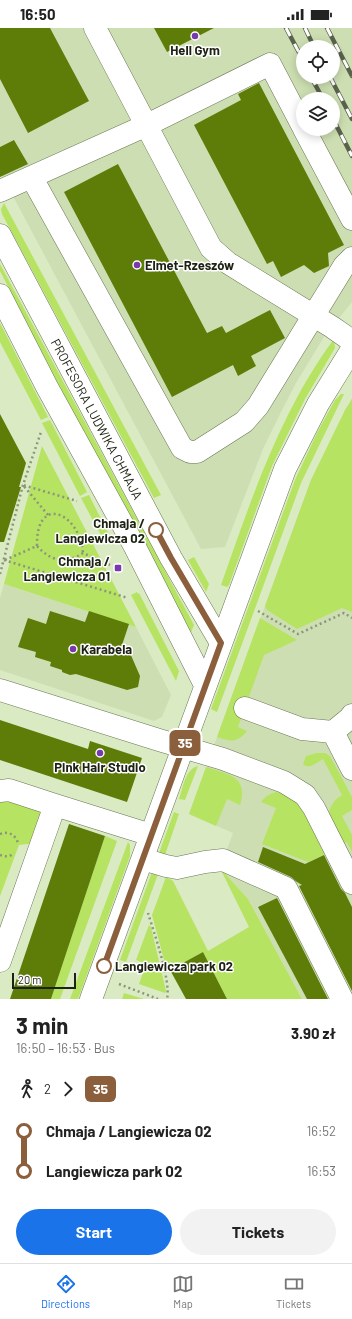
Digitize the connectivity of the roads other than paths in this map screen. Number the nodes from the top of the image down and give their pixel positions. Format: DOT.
graph roads {
  1 [pos="96,28"];
  2 [pos="296,113"];
  3 [pos="147,125"];
  4 [pos="308,136"];
  5 [pos="32,178"];
  6 [pos="0,191"];
  7 [pos="352,219"];
  8 [pos="0,235"];
  9 [pos="352,258"];
  10 [pos="0,295"];
  11 [pos="313,315"];
  12 [pos="352,341"];
  13 [pos="352,349"];
  14 [pos="221,643"];
  15 [pos="206,685"];
  16 [pos="0,690"];
  17 [pos="245,708"];
  18 [pos="352,715"];
  19 [pos="333,732"];
  20 [pos="183,747"];
  21 [pos="352,769"];
  22 [pos="0,791"];
  23 [pos="54,805"];
  24 [pos="151,835"];
  25 [pos="143,859"];
  26 [pos="352,883"];
  27 [pos="0,961"];
  28 [pos="91,999"];
  29 [pos="342,999"];
  1 -- 3 [label="street"];
  2 -- 3 [label="street"];
  3 -- 5 [label="street"];
  3 -- 11 [label="street"];
  4 -- 7 [label="street"];
  5 -- 6 [label="street"];
  5 -- 11 [label="street"];
  8 -- 14 [label="street, PROFESORA LUDWIKA CHMAJA"];
  9 -- 11 [label="street"];
  10 -- 15 [label="street, PROFESORA LUDWIKA CHMAJA"];
  11 -- 12 [label="street"];
  13 -- 14 [label="street"];
  14 -- 15 [label="street"];
  15 -- 20 [label="street"];
  16 -- 20 [label="street"];
  17 -- 19 [label="street"];
  18 -- 19 [label="street"];
  19 -- 21 [label="street"];
  20 -- 24 [label="street"];
  20 -- 26 [label="street"];
  22 -- 23 [label="street"];
  23 -- 24 [label="street"];
  23 -- 27 [label="street"];
  24 -- 25 [label="street"];
  25 -- 28 [label="street"];
  25 -- 29 [label="street"];
}
